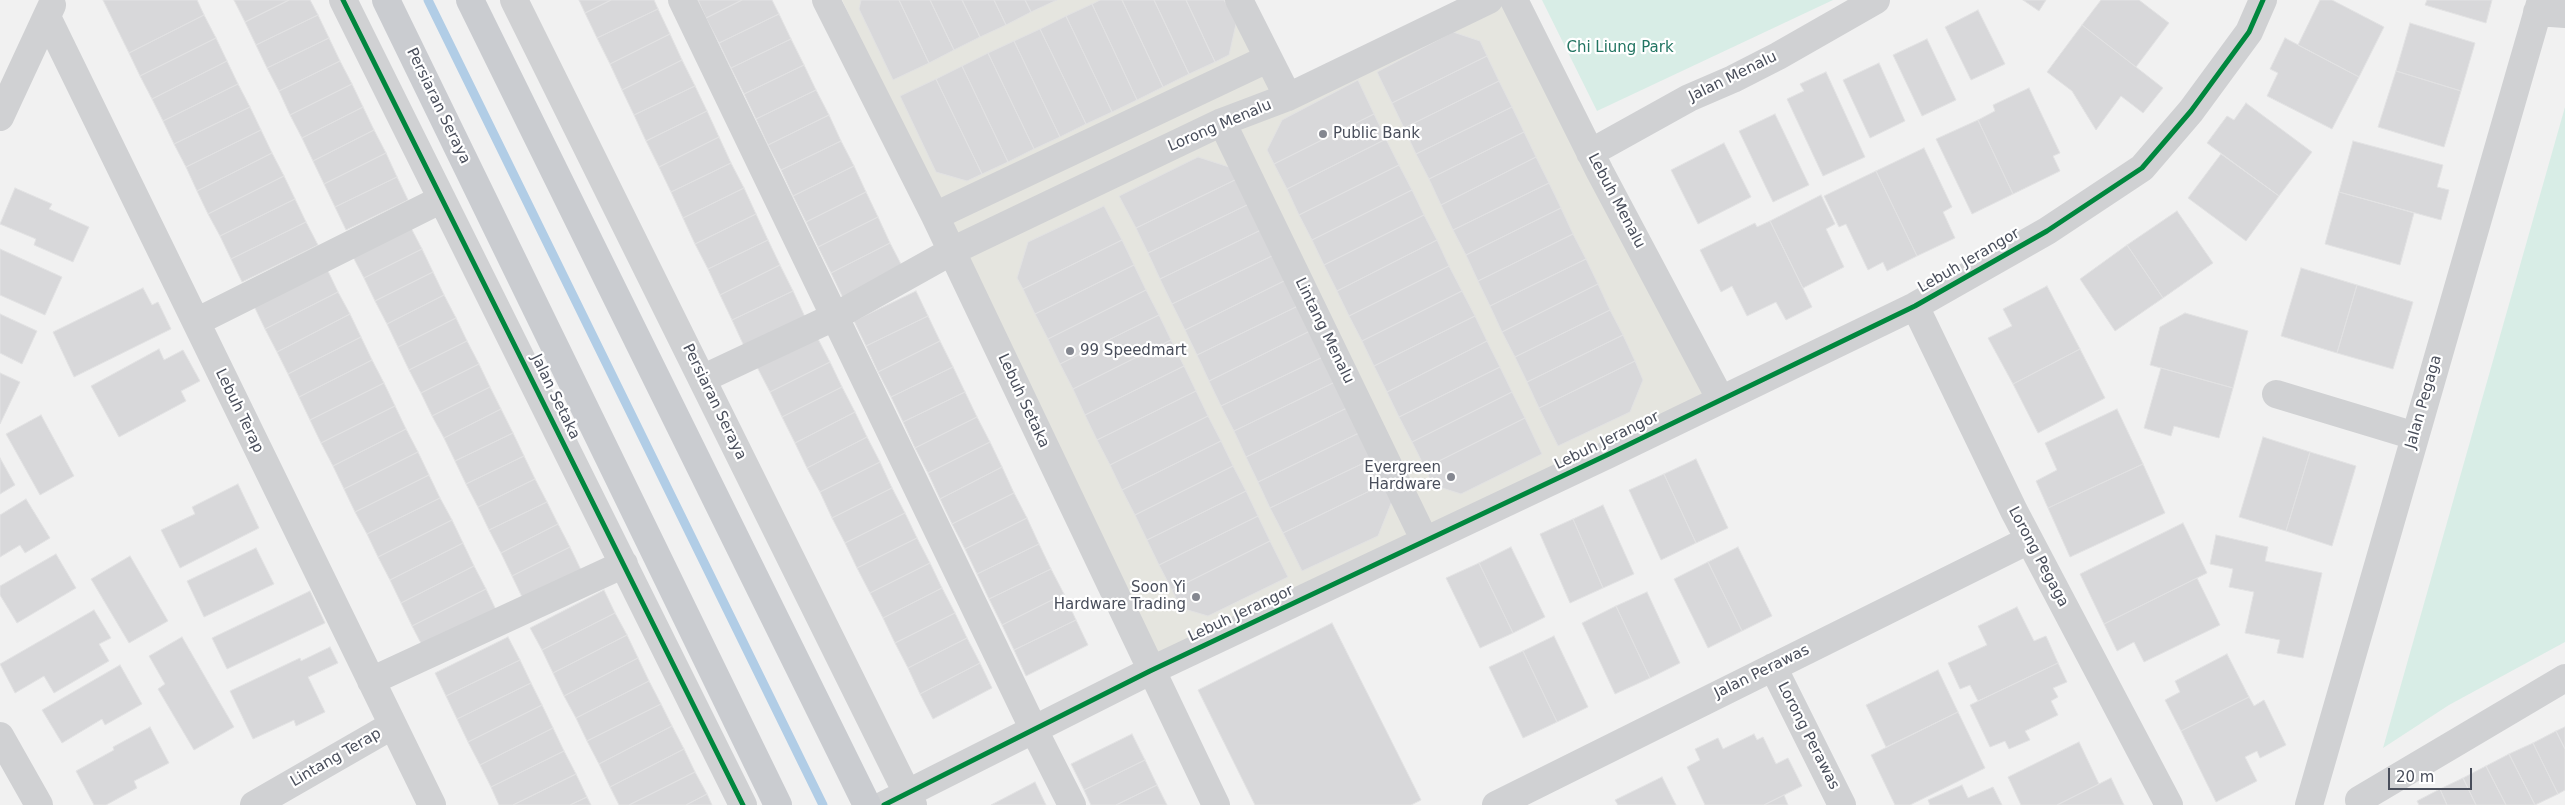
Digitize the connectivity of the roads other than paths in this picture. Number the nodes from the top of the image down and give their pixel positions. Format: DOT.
graph roads {
  1 [pos="344,0"];
  2 [pos="386,0"];
  3 [pos="470,0"];
  4 [pos="515,0"];
  5 [pos="682,0"];
  6 [pos="826,0"];
  7 [pos="1239,0"];
  8 [pos="1489,0"];
  9 [pos="1514,0"];
  10 [pos="1876,0"];
  11 [pos="2263,0"];
  12 [pos="2539,6"];
  13 [pos="51,8"];
  14 [pos="2565,14"];
  15 [pos="1267,59"];
  16 [pos="1288,97"];
  17 [pos="0,117"];
  18 [pos="1222,122"];
  19 [pos="1590,153"];
  20 [pos="442,199"];
  21 [pos="934,216"];
  22 [pos="952,251"];
  23 [pos="1915,306"];
  24 [pos="834,317"];
  25 [pos="196,322"];
  26 [pos="702,379"];
  27 [pos="2276,394"];
  28 [pos="1721,400"];
  29 [pos="2415,436"];
  30 [pos="2029,540"];
  31 [pos="1426,541"];
  32 [pos="624,564"];
  33 [pos="1773,667"];
  34 [pos="1150,671"];
  35 [pos="2565,678"];
  36 [pos="371,681"];
  37 [pos="392,725"];
  38 [pos="1034,730"];
  39 [pos="0,736"];
  40 [pos="2359,800"];
  41 [pos="902,801"];
  42 [pos="39,805"];
  43 [pos="254,805"];
  44 [pos="432,805"];
  45 [pos="743,805"];
  46 [pos="778,805"];
  47 [pos="867,805"];
  48 [pos="1072,805"];
  49 [pos="1216,805"];
  50 [pos="1496,805"];
  51 [pos="1842,805"];
  52 [pos="2169,805"];
  53 [pos="2309,805"];
  1 -- 20 [label="street, Jalan Setaka"];
  2 -- 46 [label="main road, Persiaran Seraya"];
  3 -- 47 [label="main road"];
  4 -- 26 [label="street, Persiaran Seraya"];
  5 -- 24 [label="street"];
  6 -- 21 [label="street, Lebuh Setaka"];
  7 -- 15 [label="street"];
  8 -- 16 [label="street, Lorong Menalu"];
  9 -- 19 [label="street, Lebuh Menalu"];
  10 -- 19 [label="street, Jalan Menalu"];
  11 -- 23 [label="street, Lebuh Jerangor"];
  12 -- 14 [label="street"];
  12 -- 29 [label="street, Jalan Pegaga"];
  13 -- 17 [label="street"];
  13 -- 25 [label="street, Lebuh Terap"];
  15 -- 16 [label="street"];
  15 -- 21 [label="street"];
  16 -- 18 [label="street, Lorong Menalu"];
  18 -- 22 [label="street, Lorong Menalu"];
  18 -- 31 [label="street, Lintang Menalu"];
  19 -- 28 [label="street, Lebuh Menalu"];
  20 -- 25 [label="street"];
  20 -- 32 [label="street, Jalan Setaka"];
  21 -- 22 [label="street, Lebuh Setaka"];
  22 -- 24 [label="street, Lorong Menalu"];
  22 -- 34 [label="street, Lebuh Setaka"];
  23 -- 28 [label="street, Lebuh Jerangor"];
  23 -- 30 [label="street, Lorong Pegaga"];
  24 -- 26 [label="street, Lorong Menalu"];
  24 -- 38 [label="street"];
  25 -- 36 [label="street, Lebuh Terap"];
  26 -- 41 [label="street, Persiaran Seraya"];
  27 -- 29 [label="street"];
  28 -- 31 [label="street, Lebuh Jerangor"];
  29 -- 53 [label="street, Jalan Pegaga"];
  30 -- 33 [label="street, Jalan Perawas"];
  30 -- 52 [label="street, Lorong Pegaga"];
  31 -- 34 [label="street, Lebuh Jerangor"];
  32 -- 36 [label="street"];
  32 -- 45 [label="street, Jalan Setaka"];
  33 -- 50 [label="street, Jalan Perawas"];
  33 -- 51 [label="street, Lorong Perawas"];
  34 -- 38 [label="street, Lebuh Jerangor"];
  34 -- 49 [label="street, Lebuh Setaka"];
  35 -- 40 [label="street"];
  36 -- 37 [label="street, Lebuh Terap"];
  37 -- 43 [label="street, Lintang Terap"];
  37 -- 44 [label="street, Lebuh Terap"];
  38 -- 41 [label="street, Lebuh Jerangor"];
  38 -- 48 [label="street"];
  39 -- 42 [label="street"];
}
